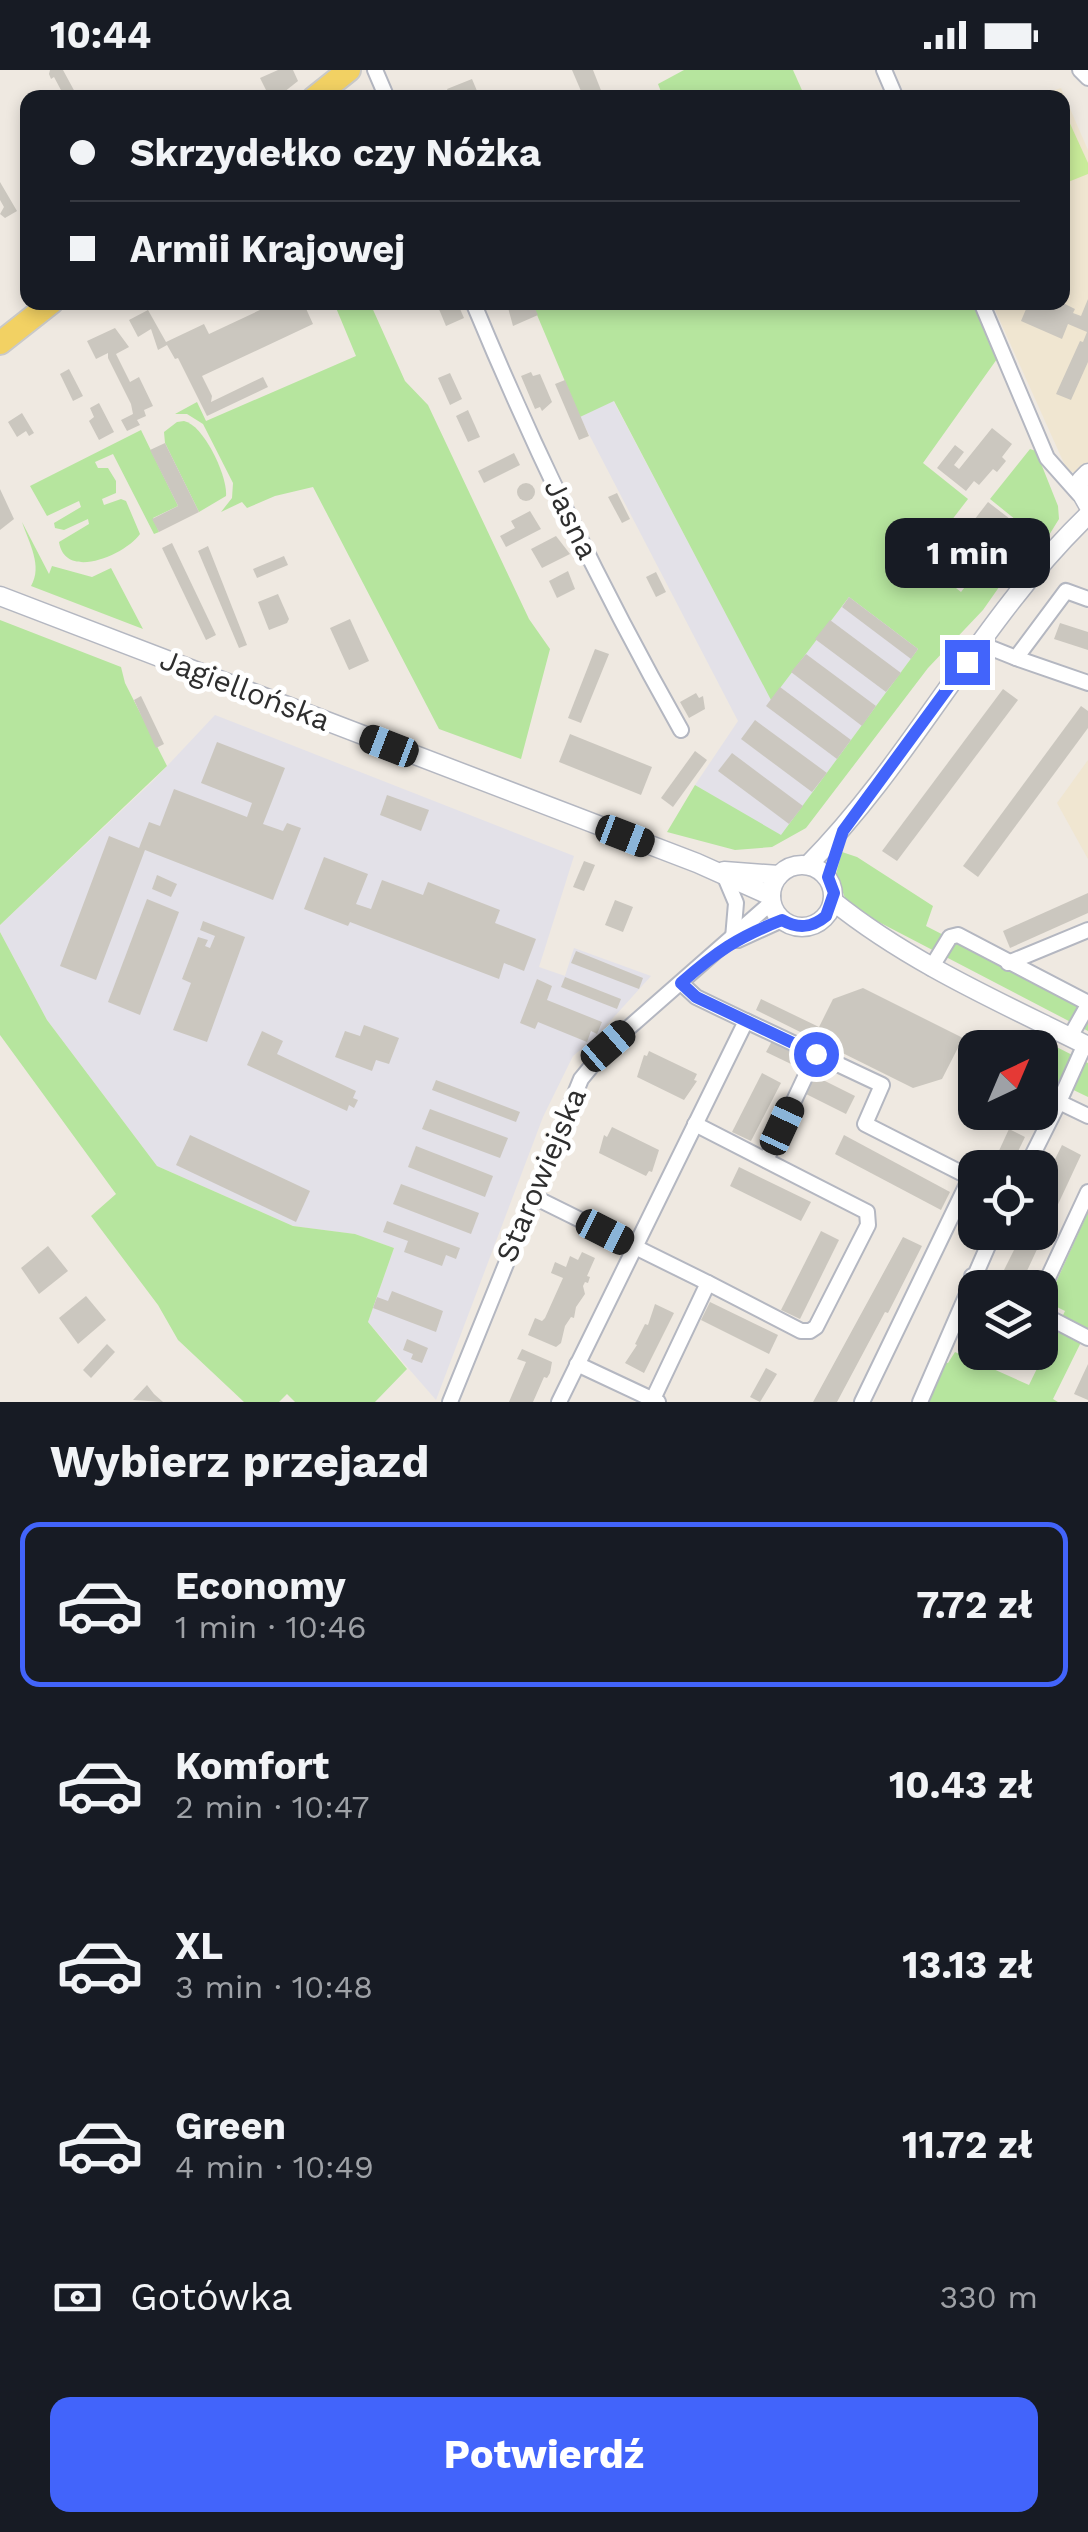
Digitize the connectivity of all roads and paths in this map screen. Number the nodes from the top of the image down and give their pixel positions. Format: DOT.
graph roads {
  1 [pos="349,70"];
  2 [pos="1080,70"];
  3 [pos="1088,78"];
  4 [pos="324,90"];
  5 [pos="42,310"];
  6 [pos="476,310"];
  7 [pos="983,310"];
  8 [pos="0,344"];
  9 [pos="1085,495"];
  10 [pos="0,596"];
  11 [pos="1088,599"];
  12 [pos="980,644"];
  13 [pos="1016,658"];
  14 [pos="1088,683"];
  15 [pos="681,730"];
  16 [pos="843,831"];
  17 [pos="808,865"];
  18 [pos="720,874"];
  19 [pos="778,875"];
  20 [pos="828,877"];
  21 [pos="771,899"];
  22 [pos="833,902"];
  23 [pos="782,920"];
  24 [pos="820,922"];
  25 [pos="1088,930"];
  26 [pos="877,936"];
  27 [pos="728,942"];
  28 [pos="1008,964"];
  29 [pos="931,968"];
  30 [pos="681,983"];
  31 [pos="1088,1004"];
  32 [pos="746,1021"];
  33 [pos="1081,1042"];
  34 [pos="816,1054"];
  35 [pos="1058,1102"];
  36 [pos="1088,1116"];
  37 [pos="696,1124"];
  38 [pos="766,1160"];
  39 [pos="958,1172"];
  40 [pos="1088,1192"];
  41 [pos="532,1196"];
  42 [pos="958,1207"];
  43 [pos="633,1246"];
  44 [pos="1052,1270"];
  45 [pos="708,1284"];
  46 [pos="958,1310"];
  47 [pos="1058,1322"];
  48 [pos="1088,1338"];
  49 [pos="577,1364"];
  50 [pos="656,1400"];
  51 [pos="450,1402"];
  52 [pos="559,1402"];
  53 [pos="862,1402"];
  54 [pos="920,1402"];
  1 -- 4 [label="main road"];
  2 -- 3 [label="street"];
  5 -- 8 [label="main road"];
  6 -- 15 [label="street, Jasna"];
  7 -- 9 [label="street"];
  9 -- 12 [label="street"];
  10 -- 18 [label="street, Jagiellońska"];
  11 -- 13 [label="street"];
  12 -- 13 [label="street"];
  12 -- 16 [label="street"];
  13 -- 14 [label="street"];
  16 -- 17 [label="street"];
  16 -- 20 [label="street"];
  17 -- 19 [label="street"];
  17 -- 20 [label="street"];
  18 -- 19 [label="street, Jagiellońska"];
  18 -- 21 [label="street, Jagiellońska"];
  18 -- 27 [label="street"];
  19 -- 21 [label="street"];
  20 -- 22 [label="street"];
  21 -- 23 [label="street"];
  21 -- 27 [label="street, Starowiejska"];
  22 -- 24 [label="street"];
  22 -- 26 [label="street"];
  23 -- 24 [label="street"];
  23 -- 27 [label="street"];
  24 -- 26 [label="street"];
  25 -- 28 [label="street"];
  26 -- 29 [label="street"];
  27 -- 30 [label="street, Starowiejska"];
  28 -- 29 [label="street"];
  28 -- 31 [label="street"];
  29 -- 33 [label="street"];
  30 -- 32 [label="street"];
  30 -- 41 [label="street, Starowiejska"];
  31 -- 33 [label="street"];
  32 -- 34 [label="street"];
  32 -- 37 [label="street"];
  33 -- 35 [label="street"];
  34 -- 38 [label="street"];
  34 -- 39 [label="street"];
  35 -- 36 [label="street"];
  37 -- 38 [label="street"];
  37 -- 43 [label="street"];
  38 -- 45 [label="street"];
  40 -- 44 [label="street"];
  41 -- 43 [label="street"];
  41 -- 51 [label="street, Starowiejska"];
  42 -- 53 [label="street"];
  43 -- 45 [label="street"];
  43 -- 49 [label="street"];
  45 -- 50 [label="street"];
  46 -- 54 [label="street"];
  47 -- 48 [label="street"];
  49 -- 50 [label="street"];
  49 -- 52 [label="street"];
}
